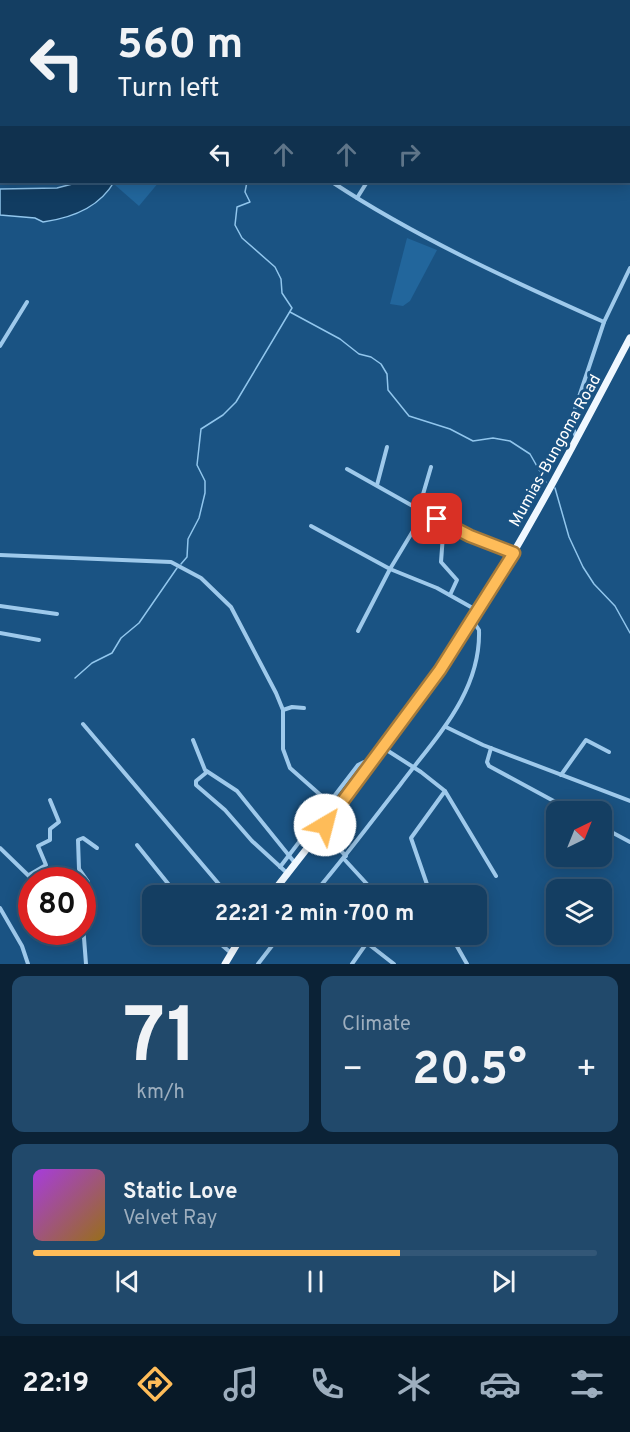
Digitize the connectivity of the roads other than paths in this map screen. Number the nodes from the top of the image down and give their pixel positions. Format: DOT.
graph roads {
  1 [pos="334,183"];
  2 [pos="366,183"];
  3 [pos="357,198"];
  4 [pos="630,268"];
  5 [pos="27,302"];
  6 [pos="604,322"];
  7 [pos="630,338"];
  8 [pos="0,346"];
  9 [pos="576,437"];
  10 [pos="387,447"];
  11 [pos="431,467"];
  12 [pos="347,469"];
  13 [pos="377,484"];
  14 [pos="419,508"];
  15 [pos="424,511"];
  16 [pos="311,526"];
  17 [pos="444,535"];
  18 [pos="514,553"];
  19 [pos="0,555"];
  20 [pos="390,569"];
  21 [pos="450,595"];
  22 [pos="0,606"];
  23 [pos="478,611"];
  24 [pos="57,614"];
  25 [pos="472,621"];
  26 [pos="358,631"];
  27 [pos="0,633"];
  28 [pos="39,640"];
  29 [pos="304,708"];
  30 [pos="283,710"];
  31 [pos="83,724"];
  32 [pos="446,727"];
  33 [pos="193,740"];
  34 [pos="383,747"];
  35 [pos="491,748"];
  36 [pos="609,752"];
  37 [pos="370,765"];
  38 [pos="414,768"];
  39 [pos="207,772"];
  40 [pos="561,775"];
  41 [pos="343,782"];
  42 [pos="352,788"];
  43 [pos="445,791"];
  44 [pos="50,800"];
  45 [pos="553,801"];
  46 [pos="630,801"];
  47 [pos="328,804"];
  48 [pos="336,809"];
  49 [pos="317,819"];
  50 [pos="324,826"];
  51 [pos="310,829"];
  52 [pos="612,832"];
  53 [pos="316,836"];
  54 [pos="300,842"];
  55 [pos="630,842"];
  56 [pos="137,845"];
  57 [pos="0,848"];
  58 [pos="97,848"];
  59 [pos="307,848"];
  60 [pos="288,855"];
  61 [pos="345,857"];
  62 [pos="295,863"];
  63 [pos="20,867"];
  64 [pos="43,867"];
  65 [pos="80,867"];
  66 [pos="280,867"];
  67 [pos="287,873"];
  68 [pos="496,876"];
  69 [pos="169,885"];
  70 [pos="220,885"];
  71 [pos="278,885"];
  72 [pos="321,885"];
  73 [pos="369,885"];
  74 [pos="427,885"];
  75 [pos="0,908"];
  76 [pos="85,945"];
  77 [pos="222,945"];
  78 [pos="236,945"];
  79 [pos="273,945"];
  80 [pos="366,945"];
  81 [pos="370,945"];
  82 [pos="456,945"];
  83 [pos="231,953"];
  84 [pos="28,964"];
  85 [pos="86,964"];
  86 [pos="225,964"];
  87 [pos="258,964"];
  88 [pos="352,964"];
  89 [pos="394,964"];
  90 [pos="467,964"];
  1 -- 3 [label="street"];
  2 -- 3 [label="street"];
  3 -- 6 [label="street"];
  4 -- 6 [label="street"];
  5 -- 8 [label="street"];
  6 -- 9 [label="street"];
  7 -- 9 [label="highway, Mumias-Bungoma Road"];
  9 -- 18 [label="highway, Mumias-Bungoma Road"];
  10 -- 13 [label="street"];
  11 -- 14 [label="street"];
  12 -- 13 [label="street"];
  13 -- 14 [label="street"];
  14 -- 15 [label="street"];
  15 -- 18 [label="street"];
  15 -- 20 [label="street"];
  16 -- 20 [label="street"];
  17 -- 21 [label="street"];
  18 -- 23 [label="highway, Mumias-Bungoma Road"];
  19 -- 30 [label="street"];
  20 -- 21 [label="street"];
  20 -- 26 [label="street"];
  21 -- 23 [label="street"];
  22 -- 24 [label="street"];
  23 -- 25 [label="highway, Mumias-Bungoma Road"];
  25 -- 32 [label="street"];
  25 -- 34 [label="highway, Mumias-Bungoma Road"];
  27 -- 28 [label="street"];
  29 -- 30 [label="street"];
  30 -- 47 [label="street"];
  31 -- 70 [label="street"];
  32 -- 35 [label="street"];
  32 -- 38 [label="street"];
  33 -- 39 [label="street"];
  34 -- 37 [label="highway, Mumias-Bungoma Road"];
  34 -- 38 [label="street"];
  35 -- 40 [label="street"];
  35 -- 45 [label="street"];
  36 -- 40 [label="street"];
  37 -- 41 [label="street"];
  37 -- 42 [label="highway, Mumias-Bungoma Road"];
  38 -- 43 [label="street"];
  38 -- 61 [label="street"];
  39 -- 60 [label="street"];
  39 -- 66 [label="street"];
  40 -- 46 [label="street"];
  41 -- 42 [label="street"];
  41 -- 47 [label="street"];
  42 -- 48 [label="highway, Mumias-Bungoma Road"];
  43 -- 68 [label="street"];
  43 -- 74 [label="street"];
  44 -- 64 [label="street"];
  47 -- 48 [label="street"];
  47 -- 49 [label="street"];
  48 -- 50 [label="highway, Mumias-Bungoma Road"];
  49 -- 50 [label="street"];
  49 -- 51 [label="street"];
  50 -- 53 [label="highway, Mumias-Bungoma Road"];
  50 -- 61 [label="street"];
  51 -- 53 [label="street"];
  51 -- 54 [label="street"];
  52 -- 55 [label="street"];
  53 -- 59 [label="highway, Mumias-Bungoma Road"];
  54 -- 59 [label="street"];
  54 -- 60 [label="street"];
  56 -- 69 [label="street"];
  57 -- 63 [label="street"];
  58 -- 65 [label="street"];
  59 -- 62 [label="highway, Mumias-Bungoma Road"];
  60 -- 62 [label="street"];
  60 -- 66 [label="street"];
  61 -- 72 [label="street"];
  61 -- 73 [label="street"];
  62 -- 67 [label="highway, Mumias-Bungoma Road"];
  66 -- 67 [label="street"];
  67 -- 71 [label="highway, Mumias-Bungoma Road"];
  75 -- 84 [label="street"];
  76 -- 85 [label="street"];
  77 -- 83 [label="street"];
  78 -- 83 [label="highway"];
  79 -- 87 [label="street"];
  80 -- 88 [label="street"];
  81 -- 89 [label="street"];
  82 -- 90 [label="street"];
  83 -- 86 [label="highway"];
}
